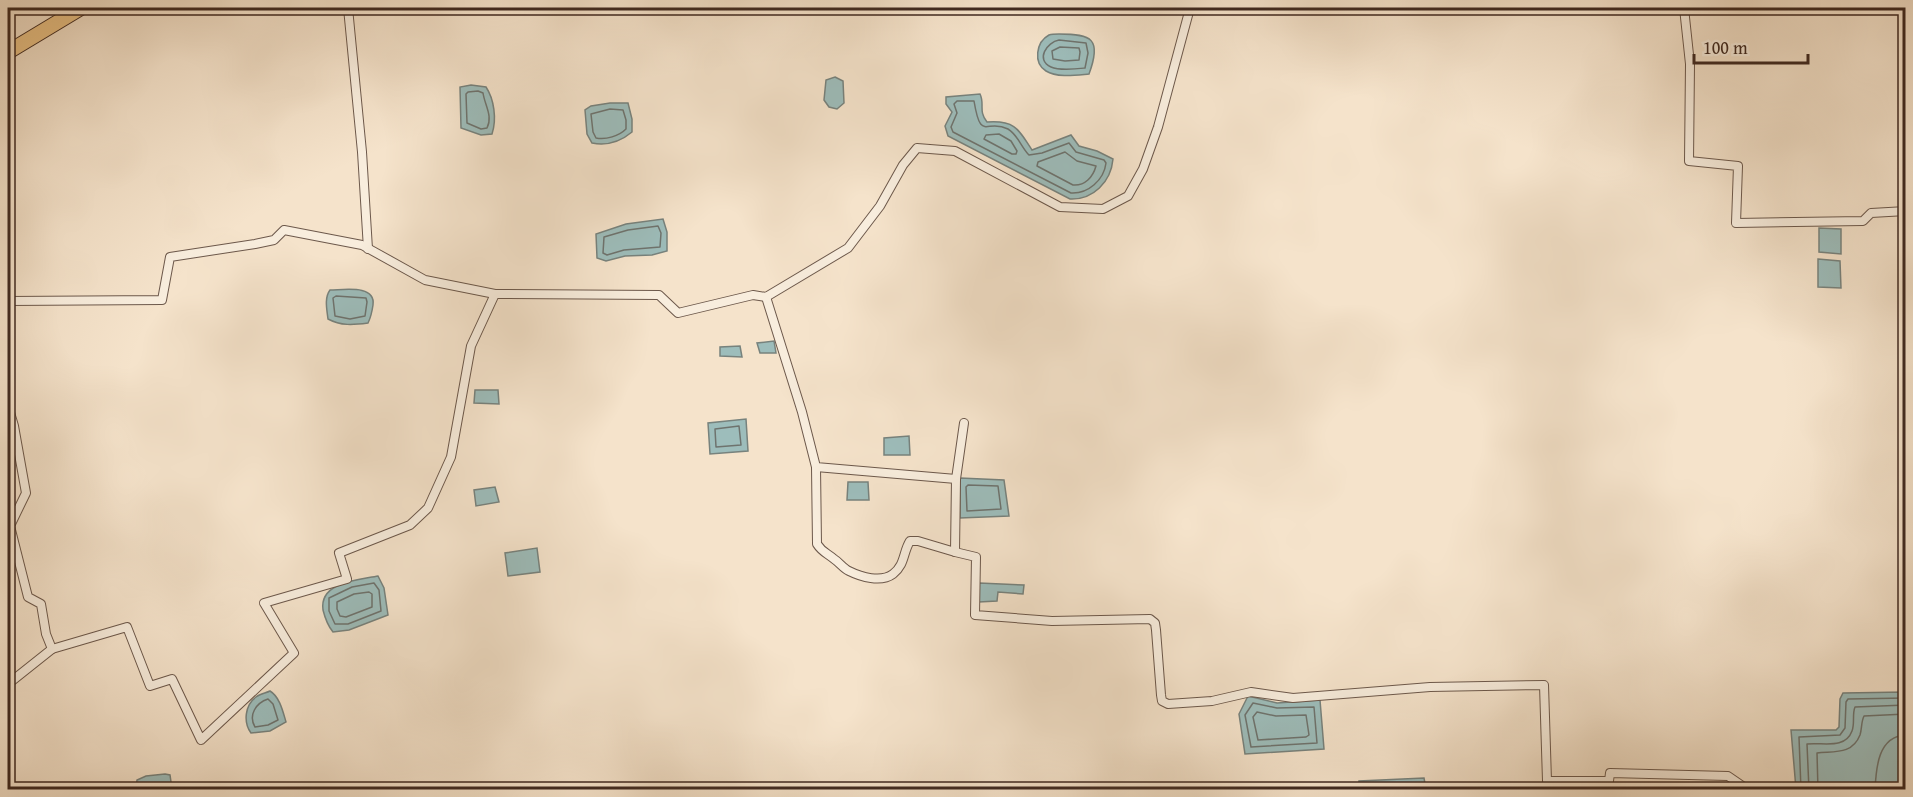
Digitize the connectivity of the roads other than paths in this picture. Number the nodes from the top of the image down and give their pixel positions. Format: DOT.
graph roads {
  1 [pos="81,8"];
  2 [pos="348,8"];
  3 [pos="1190,8"];
  4 [pos="1684,8"];
  5 [pos="8,52"];
  6 [pos="1905,211"];
  7 [pos="368,249"];
  8 [pos="495,294"];
  9 [pos="766,297"];
  10 [pos="8,301"];
  11 [pos="8,406"];
  12 [pos="964,423"];
  13 [pos="816,467"];
  14 [pos="957,479"];
  15 [pos="955,552"];
  16 [pos="52,649"];
  17 [pos="8,684"];
  18 [pos="1766,789"];
  1 -- 5 [label="highway"];
  2 -- 7 [label="street"];
  3 -- 9 [label="street"];
  4 -- 6 [label="street"];
  7 -- 8 [label="street"];
  7 -- 10 [label="street"];
  8 -- 9 [label="street"];
  8 -- 16 [label="street"];
  9 -- 13 [label="street"];
  11 -- 16 [label="street"];
  12 -- 14 [label="street"];
  13 -- 14 [label="street"];
  13 -- 15 [label="street"];
  14 -- 15 [label="street"];
  15 -- 18 [label="street"];
  16 -- 17 [label="street"];
}
